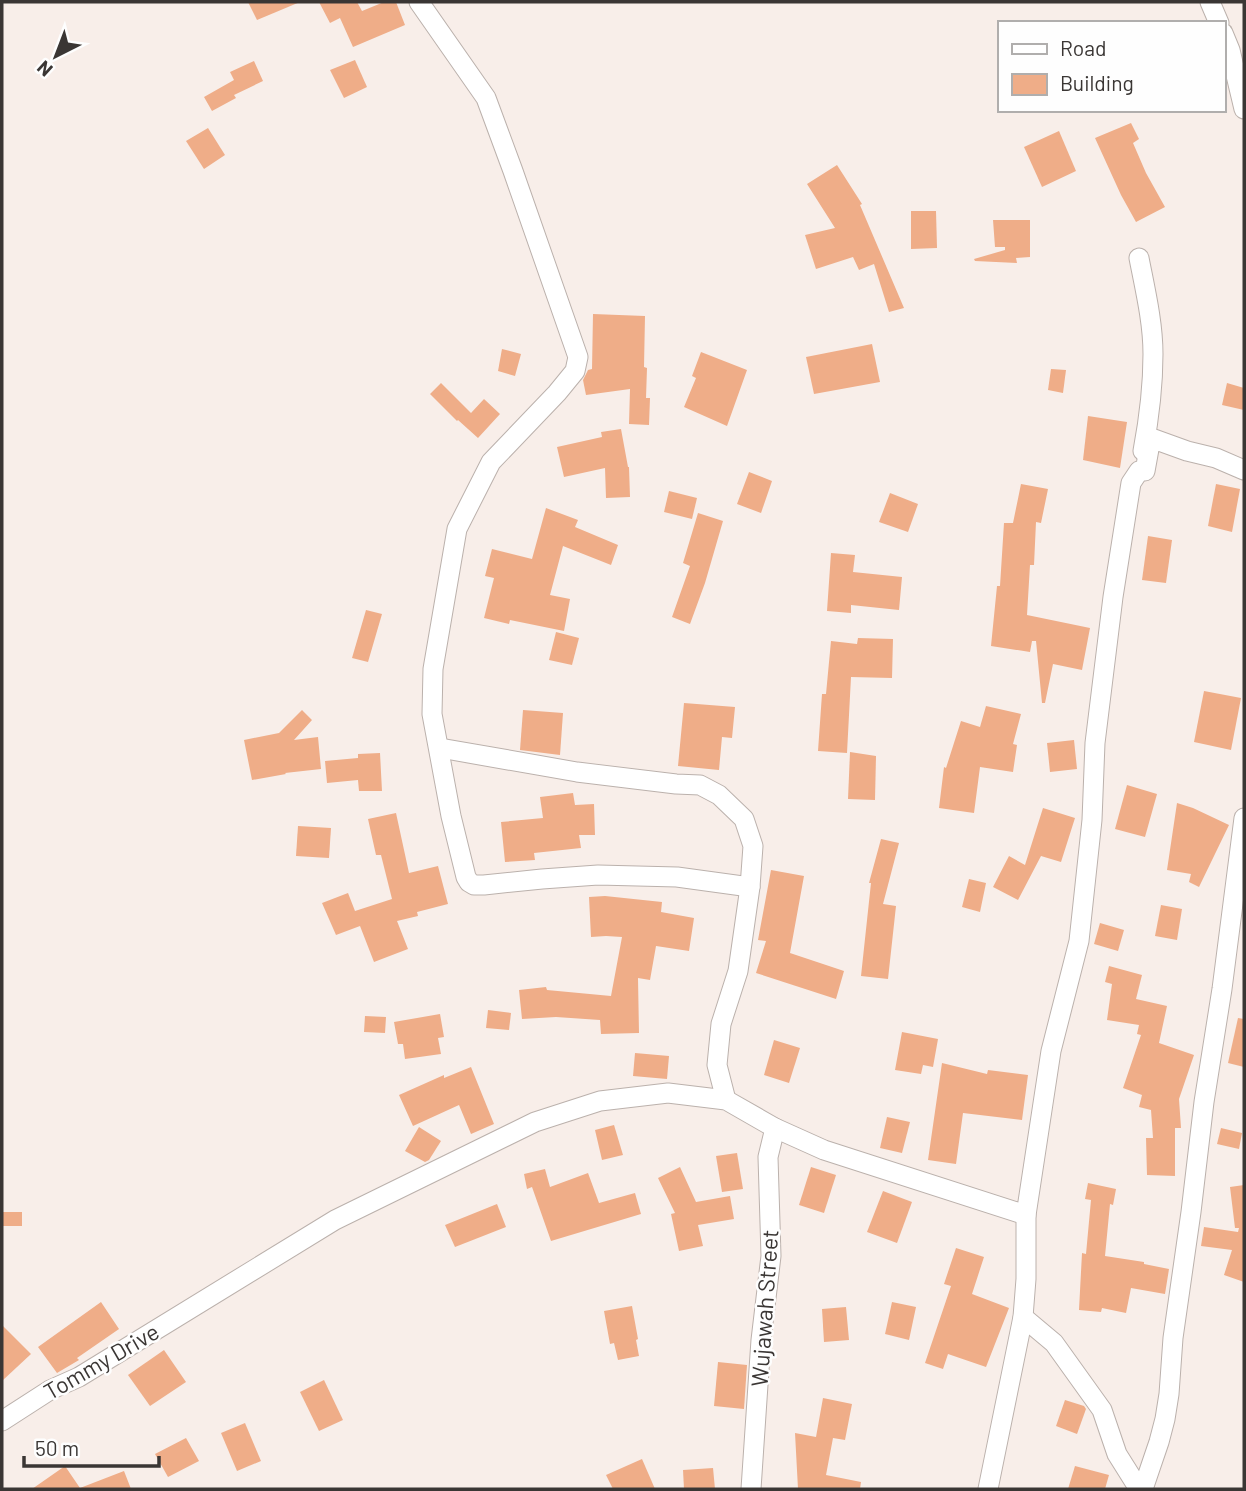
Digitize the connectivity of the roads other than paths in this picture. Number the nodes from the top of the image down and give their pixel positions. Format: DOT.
graph roads {
  1 [pos="419,2"];
  2 [pos="1210,2"];
  3 [pos="1218,21"];
  4 [pos="1225,38"];
  5 [pos="1244,109"];
  6 [pos="1139,258"];
  7 [pos="1244,470"];
  8 [pos="1139,471"];
  9 [pos="440,748"];
  10 [pos="1244,818"];
  11 [pos="750,887"];
  12 [pos="726,1100"];
  13 [pos="775,1128"];
  14 [pos="1026,1215"];
  15 [pos="1023,1317"];
  16 [pos="2,1421"];
  17 [pos="751,1489"];
  18 [pos="988,1489"];
  19 [pos="1141,1489"];
  1 -- 9 [label="street"];
  2 -- 3 [label="street"];
  4 -- 5 [label="street"];
  6 -- 8 [label="street"];
  7 -- 8 [label="street"];
  8 -- 14 [label="street"];
  9 -- 11 [label="street"];
  9 -- 11 [label="street"];
  10 -- 19 [label="street"];
  11 -- 12 [label="street"];
  12 -- 13 [label="street"];
  12 -- 16 [label="street, Tommy Drive"];
  13 -- 14 [label="street"];
  13 -- 17 [label="street, Wujawah Street"];
  14 -- 15 [label="street"];
  15 -- 18 [label="street"];
  15 -- 19 [label="street"];
}
